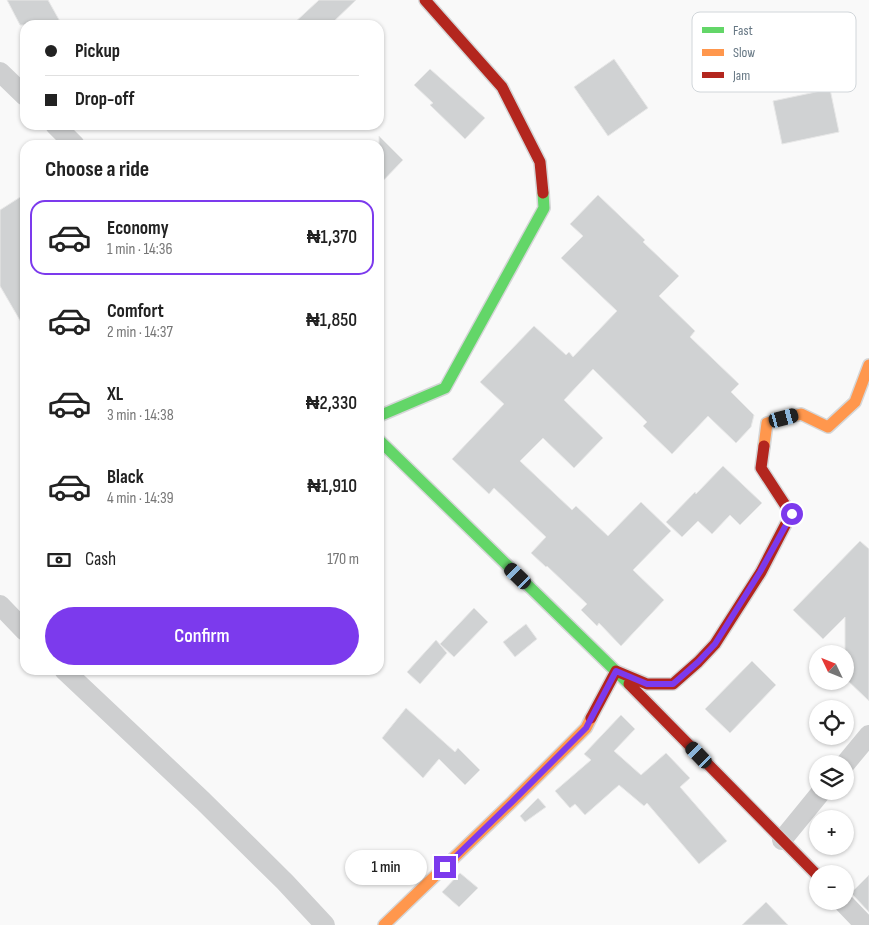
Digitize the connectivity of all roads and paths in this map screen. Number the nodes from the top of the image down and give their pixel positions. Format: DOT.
graph roads {
  1 [pos="425,0"];
  2 [pos="0,72"];
  3 [pos="20,91"];
  4 [pos="60,130"];
  5 [pos="70,140"];
  6 [pos="869,365"];
  7 [pos="384,414"];
  8 [pos="384,445"];
  9 [pos="0,605"];
  10 [pos="20,626"];
  11 [pos="616,671"];
  12 [pos="69,675"];
  13 [pos="869,735"];
  14 [pos="852,755"];
  15 [pos="815,800"];
  16 [pos="782,840"];
  17 [pos="809,867"];
  18 [pos="851,910"];
  19 [pos="325,925"];
  20 [pos="384,925"];
  21 [pos="865,925"];
  1 -- 7 [label="street"];
  2 -- 3 [label="street"];
  4 -- 5 [label="street"];
  6 -- 11 [label="street"];
  8 -- 11 [label="street"];
  9 -- 10 [label="street"];
  11 -- 16 [label="street"];
  11 -- 20 [label="street"];
  12 -- 19 [label="street"];
  13 -- 14 [label="street"];
  15 -- 16 [label="street"];
  16 -- 17 [label="street"];
  18 -- 21 [label="street"];
}
